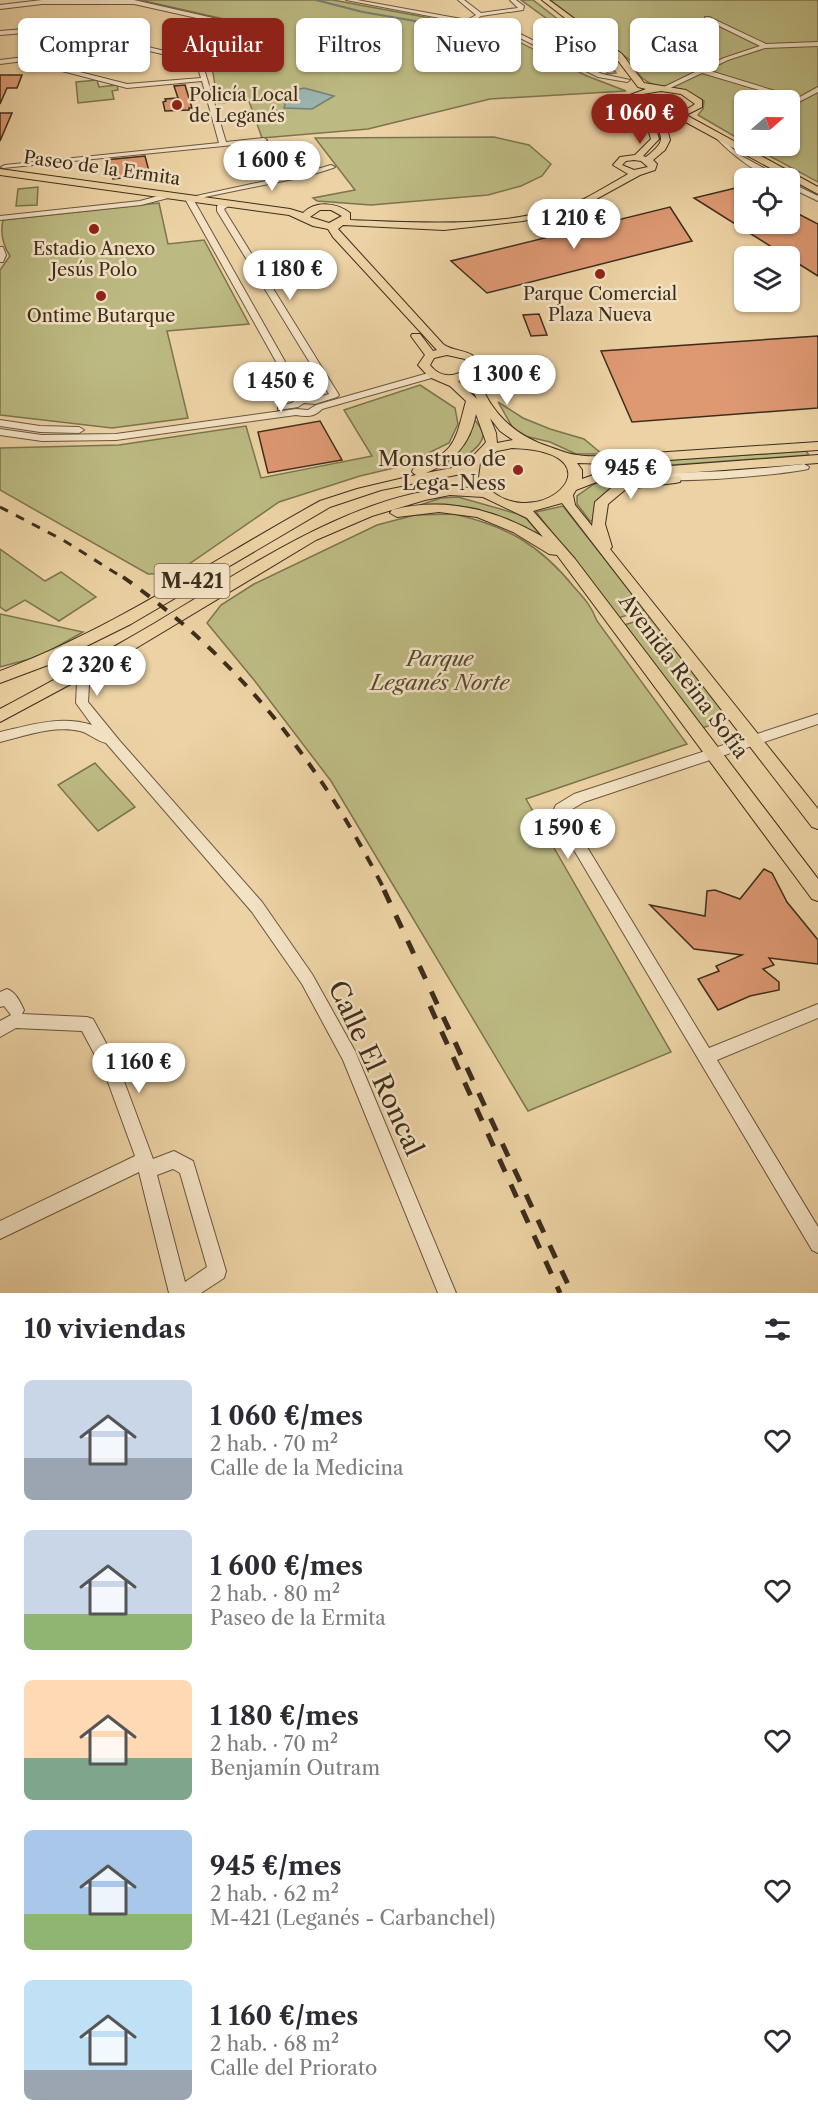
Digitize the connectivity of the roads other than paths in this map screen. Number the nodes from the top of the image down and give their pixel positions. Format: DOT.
graph roads {
  1 [pos="349,0"];
  2 [pos="462,0"];
  3 [pos="513,0"];
  4 [pos="537,0"];
  5 [pos="545,0"];
  6 [pos="407,4"];
  7 [pos="0,7"];
  8 [pos="399,9"];
  9 [pos="480,15"];
  10 [pos="205,18"];
  11 [pos="447,18"];
  12 [pos="475,18"];
  13 [pos="719,24"];
  14 [pos="18,31"];
  15 [pos="0,33"];
  16 [pos="521,37"];
  17 [pos="818,44"];
  18 [pos="800,45"];
  19 [pos="765,46"];
  20 [pos="818,52"];
  21 [pos="18,60"];
  22 [pos="0,62"];
  23 [pos="719,63"];
  24 [pos="75,72"];
  25 [pos="203,72"];
  26 [pos="621,72"];
  27 [pos="701,72"];
  28 [pos="706,72"];
  29 [pos="610,77"];
  30 [pos="205,79"];
  31 [pos="627,80"];
  32 [pos="661,89"];
  33 [pos="818,89"];
  34 [pos="766,90"];
  35 [pos="638,93"];
  36 [pos="800,99"];
  37 [pos="646,111"];
  38 [pos="690,112"];
  39 [pos="670,114"];
  40 [pos="718,137"];
  41 [pos="734,138"];
  42 [pos="264,140"];
  43 [pos="223,144"];
  44 [pos="765,156"];
  45 [pos="634,158"];
  46 [pos="648,160"];
  47 [pos="28,167"];
  48 [pos="331,168"];
  49 [pos="620,168"];
  50 [pos="760,168"];
  51 [pos="2,169"];
  52 [pos="639,172"];
  53 [pos="818,185"];
  54 [pos="800,190"];
  55 [pos="818,192"];
  56 [pos="169,195"];
  57 [pos="226,198"];
  58 [pos="195,199"];
  59 [pos="818,199"];
  60 [pos="309,214"];
  61 [pos="0,218"];
  62 [pos="342,220"];
  63 [pos="315,225"];
  64 [pos="0,249"];
  65 [pos="0,260"];
  66 [pos="447,352"];
  67 [pos="429,365"];
  68 [pos="471,372"];
  69 [pos="447,379"];
  70 [pos="334,395"];
  71 [pos="471,402"];
  72 [pos="317,404"];
  73 [pos="298,406"];
  74 [pos="0,423"];
  75 [pos="0,432"];
  76 [pos="534,445"];
  77 [pos="818,446"];
  78 [pos="485,452"];
  79 [pos="561,455"];
  80 [pos="818,459"];
  81 [pos="818,466"];
  82 [pos="804,467"];
  83 [pos="472,468"];
  84 [pos="630,473"];
  85 [pos="690,477"];
  86 [pos="384,485"];
  87 [pos="569,490"];
  88 [pos="484,493"];
  89 [pos="501,502"];
  90 [pos="607,555"];
  91 [pos="570,562"];
  92 [pos="234,582"];
  93 [pos="118,652"];
  94 [pos="0,677"];
  95 [pos="0,716"];
  96 [pos="818,719"];
  97 [pos="0,736"];
  98 [pos="753,741"];
  99 [pos="114,744"];
  100 [pos="714,754"];
  101 [pos="818,822"];
  102 [pos="818,893"];
  103 [pos="0,1000"];
  104 [pos="16,1010"];
  105 [pos="818,1011"];
  106 [pos="0,1029"];
  107 [pos="705,1057"];
  108 [pos="146,1165"];
  109 [pos="0,1230"];
  110 [pos="818,1244"];
  111 [pos="178,1293"];
  112 [pos="184,1293"];
  113 [pos="447,1293"];
  1 -- 8 [label="street"];
  2 -- 9 [label="street"];
  3 -- 9 [label="street"];
  4 -- 26 [label="main road"];
  5 -- 32 [label="main road"];
  6 -- 8 [label="street"];
  7 -- 10 [label="street"];
  8 -- 11 [label="street"];
  9 -- 12 [label="street"];
  13 -- 19 [label="street"];
  14 -- 15 [label="street"];
  16 -- 29 [label="street"];
  17 -- 18 [label="street"];
  18 -- 19 [label="street"];
  18 -- 20 [label="street"];
  19 -- 23 [label="street"];
  21 -- 22 [label="street"];
  24 -- 30 [label="street"];
  25 -- 30 [label="street"];
  26 -- 29 [label="street"];
  26 -- 31 [label="main road"];
  27 -- 32 [label="street"];
  28 -- 34 [label="street"];
  29 -- 31 [label="street"];
  30 -- 43 [label="street"];
  31 -- 35 [label="main road"];
  32 -- 35 [label="main road"];
  32 -- 38 [label="main road"];
  33 -- 36 [label="street"];
  35 -- 37 [label="main road"];
  37 -- 39 [label="main road"];
  37 -- 45 [label="main road"];
  38 -- 39 [label="main road"];
  38 -- 41 [label="main road"];
  39 -- 40 [label="main road"];
  39 -- 46 [label="main road"];
  40 -- 50 [label="street"];
  40 -- 55 [label="main road"];
  42 -- 43 [label="street"];
  43 -- 47 [label="street"];
  44 -- 53 [label="main road"];
  45 -- 46 [label="main road"];
  45 -- 49 [label="main road"];
  46 -- 52 [label="main road"];
  47 -- 51 [label="main road, Paseo de la Ermita"];
  47 -- 58 [label="main road, Paseo de la Ermita"];
  48 -- 57 [label="street, Paseo de la Ermita"];
  49 -- 52 [label="main road"];
  49 -- 62 [label="main road"];
  51 -- 56 [label="main road, Paseo de la Ermita"];
  52 -- 62 [label="main road"];
  54 -- 59 [label="street"];
  56 -- 58 [label="main road, Paseo de la Ermita"];
  56 -- 61 [label="street"];
  57 -- 58 [label="main road, Paseo de la Ermita"];
  57 -- 58 [label="main road, Paseo de la Ermita"];
  57 -- 60 [label="main road, Paseo de la Ermita"];
  57 -- 70 [label="street"];
  58 -- 73 [label="street"];
  60 -- 62 [label="main road"];
  60 -- 63 [label="main road"];
  62 -- 63 [label="main road"];
  62 -- 66 [label="main road"];
  63 -- 67 [label="main road"];
  64 -- 65 [label="street"];
  66 -- 67 [label="main road"];
  66 -- 68 [label="main road"];
  67 -- 69 [label="main road"];
  67 -- 70 [label="street"];
  67 -- 72 [label="street"];
  68 -- 69 [label="main road"];
  68 -- 76 [label="main road"];
  69 -- 71 [label="main road"];
  70 -- 72 [label="street"];
  71 -- 78 [label="main road"];
  71 -- 86 [label="main road"];
  72 -- 73 [label="street"];
  73 -- 74 [label="street"];
  73 -- 75 [label="street"];
  76 -- 78 [label="main road"];
  76 -- 79 [label="main road"];
  77 -- 79 [label="main road"];
  78 -- 83 [label="main road"];
  79 -- 87 [label="main road"];
  80 -- 84 [label="main road"];
  81 -- 82 [label="main road"];
  82 -- 85 [label="street"];
  83 -- 86 [label="main road, M-421"];
  83 -- 88 [label="main road"];
  84 -- 85 [label="street"];
  84 -- 87 [label="main road"];
  85 -- 90 [label="main road"];
  86 -- 94 [label="main road, M-421"];
  87 -- 89 [label="main road"];
  87 -- 90 [label="main road, Avenida Reina Sofía"];
  88 -- 89 [label="main road"];
  88 -- 92 [label="main road"];
  89 -- 91 [label="main road, Avenida Reina Sofía"];
  90 -- 98 [label="main road, Avenida Reina Sofía"];
  91 -- 92 [label="main road"];
  91 -- 100 [label="main road, Avenida Reina Sofía"];
  92 -- 93 [label="main road"];
  93 -- 95 [label="main road"];
  93 -- 99 [label="street, Calle El Roncal"];
  96 -- 98 [label="street"];
  97 -- 99 [label="street, Calle El Roncal"];
  98 -- 100 [label="street"];
  98 -- 101 [label="main road, Avenida Reina Sofía"];
  99 -- 113 [label="street, Calle El Roncal"];
  100 -- 102 [label="main road, Avenida Reina Sofía"];
  100 -- 107 [label="street"];
  103 -- 104 [label="street"];
  105 -- 107 [label="street"];
  106 -- 108 [label="street"];
  107 -- 110 [label="street"];
  108 -- 109 [label="street"];
  108 -- 111 [label="street"];
  108 -- 112 [label="street"];
}
